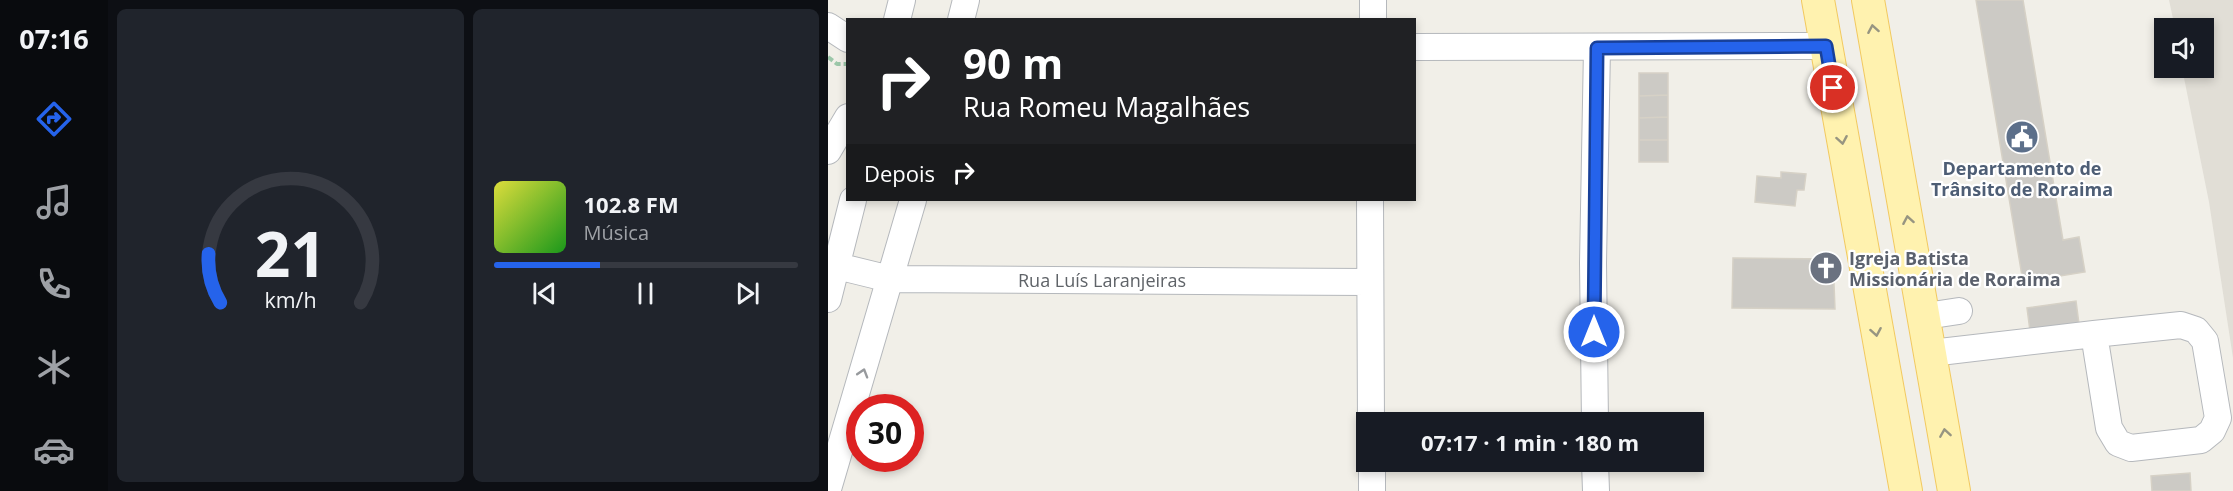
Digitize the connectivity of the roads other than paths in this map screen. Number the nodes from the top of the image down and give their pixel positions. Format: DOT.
graph roads {
  1 [pos="902,0"];
  2 [pos="966,0"];
  3 [pos="1373,0"];
  4 [pos="1818,0"];
  5 [pos="1868,0"];
  6 [pos="898,18"];
  7 [pos="962,18"];
  8 [pos="1373,18"];
  9 [pos="828,26"];
  10 [pos="846,38"];
  11 [pos="1826,46"];
  12 [pos="1416,47"];
  13 [pos="1597,48"];
  14 [pos="846,120"];
  15 [pos="828,151"];
  16 [pos="853,201"];
  17 [pos="912,201"];
  18 [pos="1370,201"];
  19 [pos="837,266"];
  20 [pos="890,279"];
  21 [pos="1368,282"];
  22 [pos="828,300"];
  23 [pos="1959,311"];
  24 [pos="1926,316"];
  25 [pos="2094,334"];
  26 [pos="1931,353"];
  27 [pos="1371,412"];
  28 [pos="1595,412"];
  29 [pos="1372,472"];
  30 [pos="1595,472"];
  31 [pos="828,489"];
  32 [pos="1372,491"];
  33 [pos="1596,491"];
  34 [pos="1906,491"];
  35 [pos="1954,491"];
  1 -- 6 [label="street"];
  2 -- 7 [label="street"];
  3 -- 8 [label="street"];
  4 -- 11 [label="main road"];
  24 -- 5 [label="main road, one-way"];
  9 -- 10 [label="street"];
  11 -- 13 [label="street"];
  11 -- 34 [label="main road, one-way"];
  12 -- 13 [label="street"];
  13 -- 28 [label="street"];
  14 -- 15 [label="street"];
  16 -- 19 [label="street"];
  17 -- 20 [label="street"];
  18 -- 21 [label="street"];
  19 -- 20 [label="street, Rua Luís Laranjeiras"];
  19 -- 22 [label="street"];
  20 -- 21 [label="street, Rua Luís Laranjeiras"];
  31 -- 20 [label="street, one-way"];
  21 -- 27 [label="street"];
  23 -- 24 [label="street"];
  24 -- 26 [label="main road"];
  25 -- 25 [label="street"];
  25 -- 26 [label="street"];
  35 -- 26 [label="main road, one-way"];
  29 -- 32 [label="street"];
  30 -- 33 [label="street"];
}
